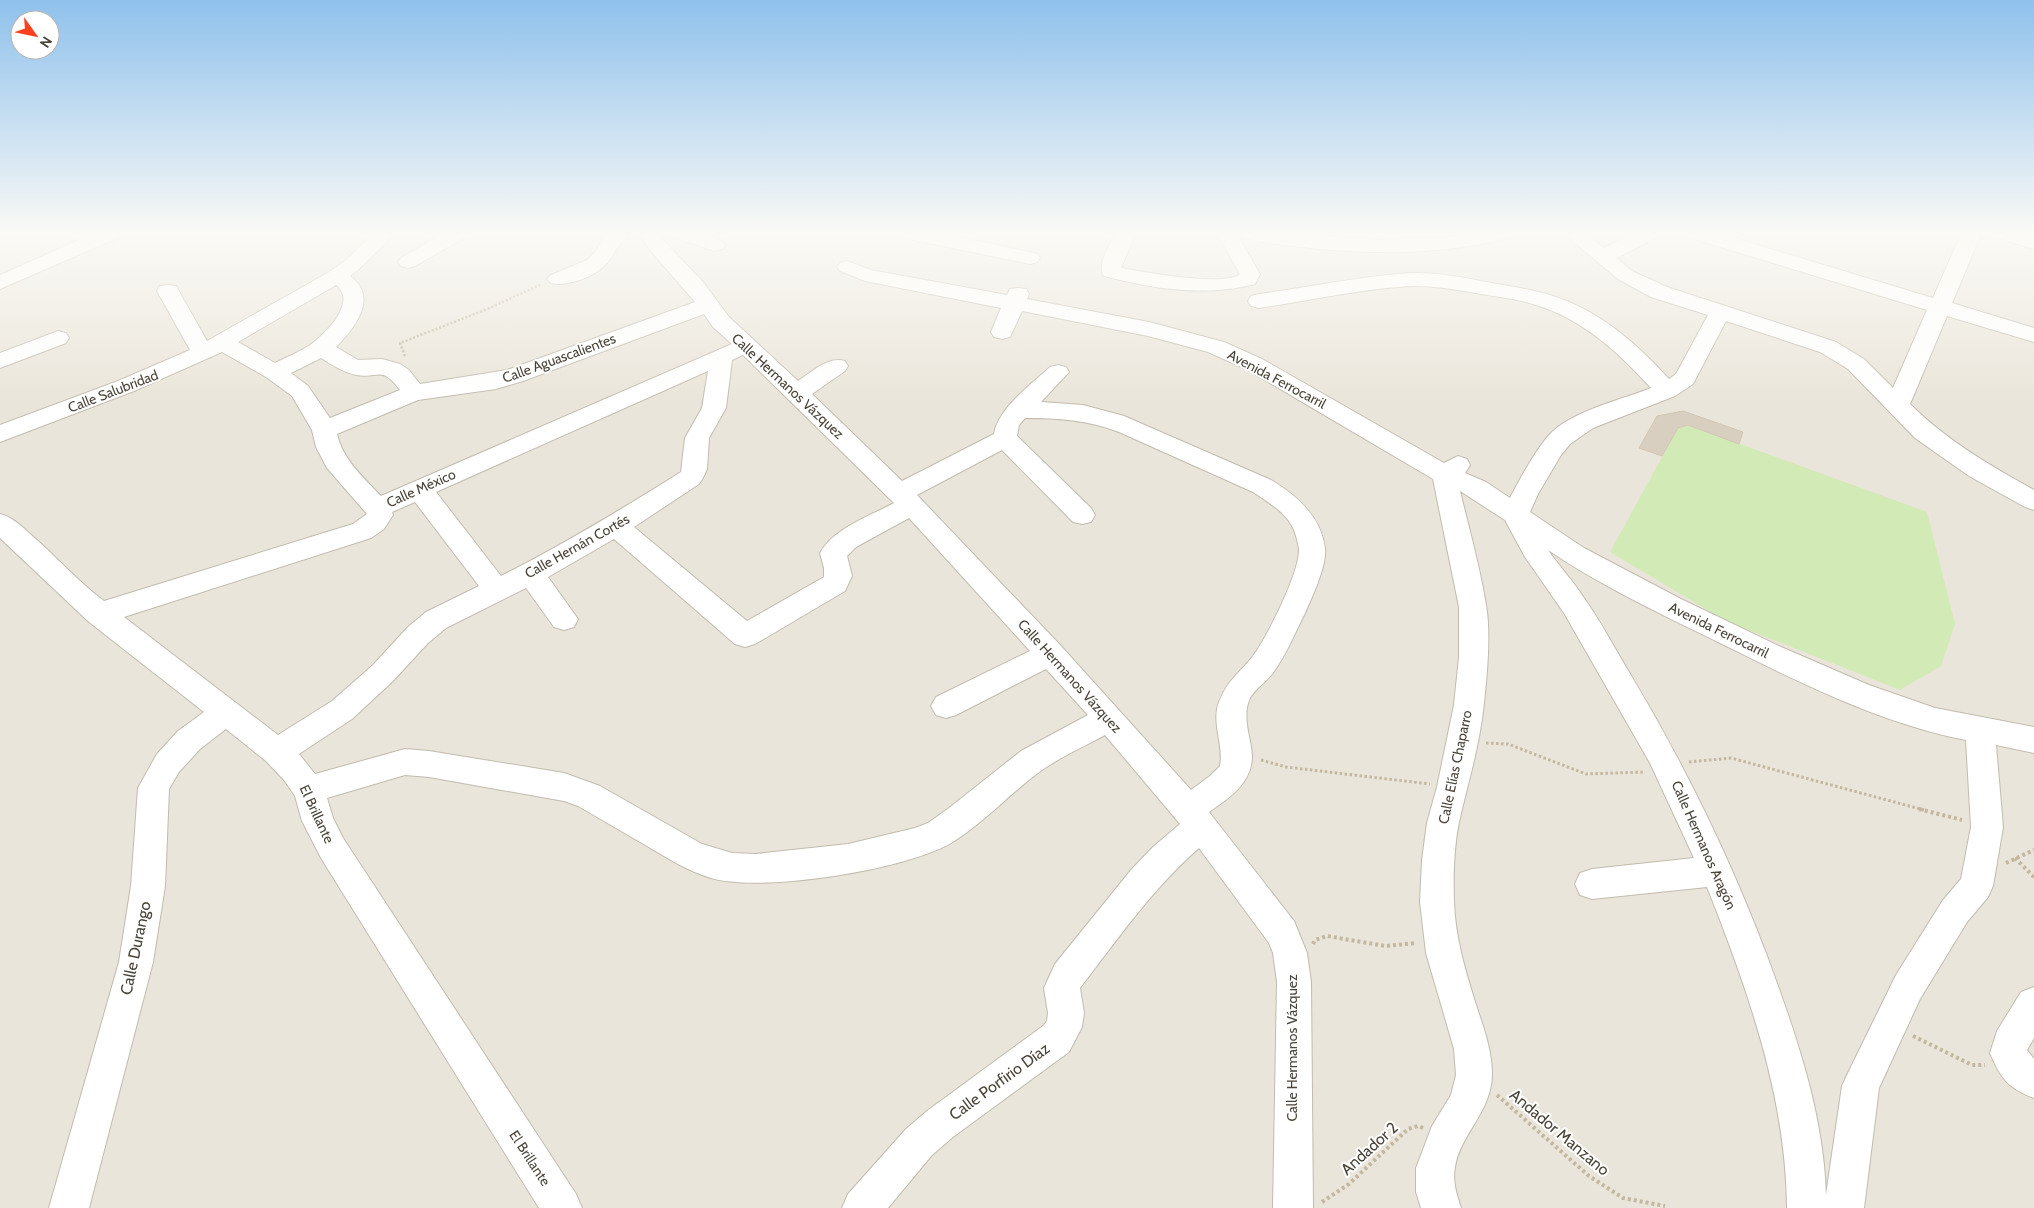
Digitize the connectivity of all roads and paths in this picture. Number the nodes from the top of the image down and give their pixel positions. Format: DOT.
graph roads {
  1 [pos="311,290"];
  2 [pos="352,290"];
  3 [pos="527,290"];
  4 [pos="697,290"];
  5 [pos="966,290"];
  6 [pos="982,290"];
  7 [pos="1326,290"];
  8 [pos="1498,290"];
  9 [pos="1655,290"];
  10 [pos="1887,290"];
  11 [pos="1946,290"];
  12 [pos="168,291"];
  13 [pos="1016,298"];
  14 [pos="1259,300"];
  15 [pos="707,306"];
  16 [pos="1939,306"];
  17 [pos="1720,312"];
  18 [pos="1002,332"];
  19 [pos="2034,334"];
  20 [pos="58,338"];
  21 [pos="400,343"];
  22 [pos="213,348"];
  23 [pos="321,348"];
  24 [pos="734,351"];
  25 [pos="0,361"];
  26 [pos="837,366"];
  27 [pos="274,372"];
  28 [pos="1058,372"];
  29 [pos="1667,391"];
  30 [pos="414,393"];
  31 [pos="797,393"];
  32 [pos="1897,406"];
  33 [pos="1021,410"];
  34 [pos="324,430"];
  35 [pos="0,434"];
  36 [pos="1005,438"];
  37 [pos="1452,470"];
  38 [pos="419,489"];
  39 [pos="906,499"];
  40 [pos="2034,501"];
  41 [pos="377,508"];
  42 [pos="1082,515"];
  43 [pos="1516,516"];
  44 [pos="0,523"];
  45 [pos="616,526"];
  46 [pos="530,573"];
  47 [pos="496,589"];
  48 [pos="99,614"];
  49 [pos="564,620"];
  50 [pos="1051,654"];
  51 [pos="946,706"];
  52 [pos="227,712"];
  53 [pos="1109,718"];
  54 [pos="1980,731"];
  55 [pos="2034,740"];
  56 [pos="1462,742"];
  57 [pos="277,752"];
  58 [pos="1238,753"];
  59 [pos="1667,764"];
  60 [pos="1453,787"];
  61 [pos="309,790"];
  62 [pos="1194,818"];
  63 [pos="1987,827"];
  64 [pos="2015,858"];
  65 [pos="1716,871"];
  66 [pos="2034,877"];
  67 [pos="1592,884"];
  68 [pos="1441,940"];
  69 [pos="1311,948"];
  70 [pos="2034,1005"];
  71 [pos="1890,1025"];
  72 [pos="2024,1073"];
  73 [pos="1474,1074"];
  74 [pos="1445,1139"];
  75 [pos="1665,1206"];
  76 [pos="67,1207"];
  77 [pos="562,1208"];
  78 [pos="862,1208"];
  79 [pos="1293,1208"];
  80 [pos="1314,1208"];
  81 [pos="1441,1208"];
  82 [pos="1807,1208"];
  83 [pos="1844,1208"];
  1 -- 22 [label="street, Calle Salubridad"];
  2 -- 23 [label="street"];
  3 -- 21 [label="path"];
  4 -- 15 [label="street, Calle Hermanos Vázquez"];
  5 -- 13 [label="street, Avenida Ferrocarril"];
  6 -- 13 [label="street, Avenida Ferrocarril"];
  7 -- 14 [label="street"];
  8 -- 29 [label="street"];
  9 -- 17 [label="street"];
  10 -- 16 [label="street"];
  11 -- 16 [label="street"];
  12 -- 22 [label="street"];
  13 -- 18 [label="street"];
  13 -- 37 [label="street, Avenida Ferrocarril"];
  15 -- 24 [label="street, Calle Hermanos Vázquez"];
  15 -- 30 [label="street, Calle Aguascalientes"];
  16 -- 19 [label="street"];
  16 -- 32 [label="street"];
  17 -- 29 [label="street"];
  17 -- 32 [label="street"];
  20 -- 25 [label="street"];
  22 -- 27 [label="street"];
  22 -- 35 [label="street, Calle Salubridad"];
  23 -- 27 [label="street"];
  23 -- 30 [label="street"];
  24 -- 31 [label="street, Calle Hermanos Vázquez"];
  24 -- 38 [label="street, Calle México"];
  24 -- 45 [label="street, Calle Hernán Cortés"];
  26 -- 31 [label="street"];
  27 -- 34 [label="street"];
  28 -- 33 [label="street"];
  29 -- 43 [label="street"];
  30 -- 34 [label="street, Calle Aguascalientes"];
  31 -- 39 [label="street, Calle Hermanos Vázquez"];
  32 -- 40 [label="street"];
  33 -- 36 [label="street"];
  33 -- 58 [label="street"];
  34 -- 41 [label="street"];
  36 -- 39 [label="street"];
  36 -- 42 [label="street"];
  37 -- 43 [label="street, Avenida Ferrocarril"];
  37 -- 56 [label="street, Calle Elías Chaparro"];
  38 -- 41 [label="street, Calle México"];
  38 -- 47 [label="street"];
  39 -- 45 [label="street"];
  39 -- 50 [label="street, Calle Hermanos Vázquez"];
  41 -- 48 [label="street, Calle México"];
  43 -- 54 [label="street, Avenida Ferrocarril"];
  43 -- 59 [label="street, Calle Hermanos Aragón"];
  44 -- 48 [label="street, El Brillante"];
  45 -- 46 [label="street, Calle Hernán Cortés"];
  46 -- 47 [label="street, Calle Hernán Cortés"];
  46 -- 49 [label="street"];
  47 -- 57 [label="street, Calle Hernán Cortés"];
  48 -- 52 [label="street, El Brillante"];
  50 -- 51 [label="street"];
  50 -- 53 [label="street, Calle Hermanos Vázquez"];
  52 -- 57 [label="street, El Brillante"];
  52 -- 76 [label="street, Calle Durango"];
  53 -- 61 [label="street"];
  53 -- 62 [label="street, Calle Hermanos Vázquez"];
  54 -- 55 [label="street, Avenida Ferrocarril"];
  54 -- 63 [label="street"];
  56 -- 59 [label="path"];
  56 -- 60 [label="street, Calle Elías Chaparro"];
  57 -- 61 [label="street, El Brillante"];
  58 -- 60 [label="path"];
  58 -- 62 [label="street, Calle Porfirio Díaz"];
  59 -- 63 [label="path"];
  59 -- 65 [label="street, Calle Hermanos Aragón"];
  60 -- 68 [label="street, Calle Elías Chaparro"];
  61 -- 77 [label="street, El Brillante"];
  62 -- 78 [label="street, Calle Porfirio Díaz"];
  62 -- 79 [label="street, Calle Hermanos Vázquez"];
  63 -- 71 [label="street"];
  64 -- 66 [label="path"];
  65 -- 67 [label="street"];
  65 -- 82 [label="street, Calle Hermanos Aragón"];
  68 -- 69 [label="path"];
  68 -- 73 [label="street, Calle Elías Chaparro"];
  70 -- 72 [label="street"];
  71 -- 72 [label="path"];
  71 -- 83 [label="street"];
  73 -- 74 [label="street, Calle Elías Chaparro"];
  73 -- 75 [label="path, Andador Manzano"];
  74 -- 80 [label="path, Andador 2"];
  74 -- 81 [label="street, Calle Elías Chaparro"];
}
